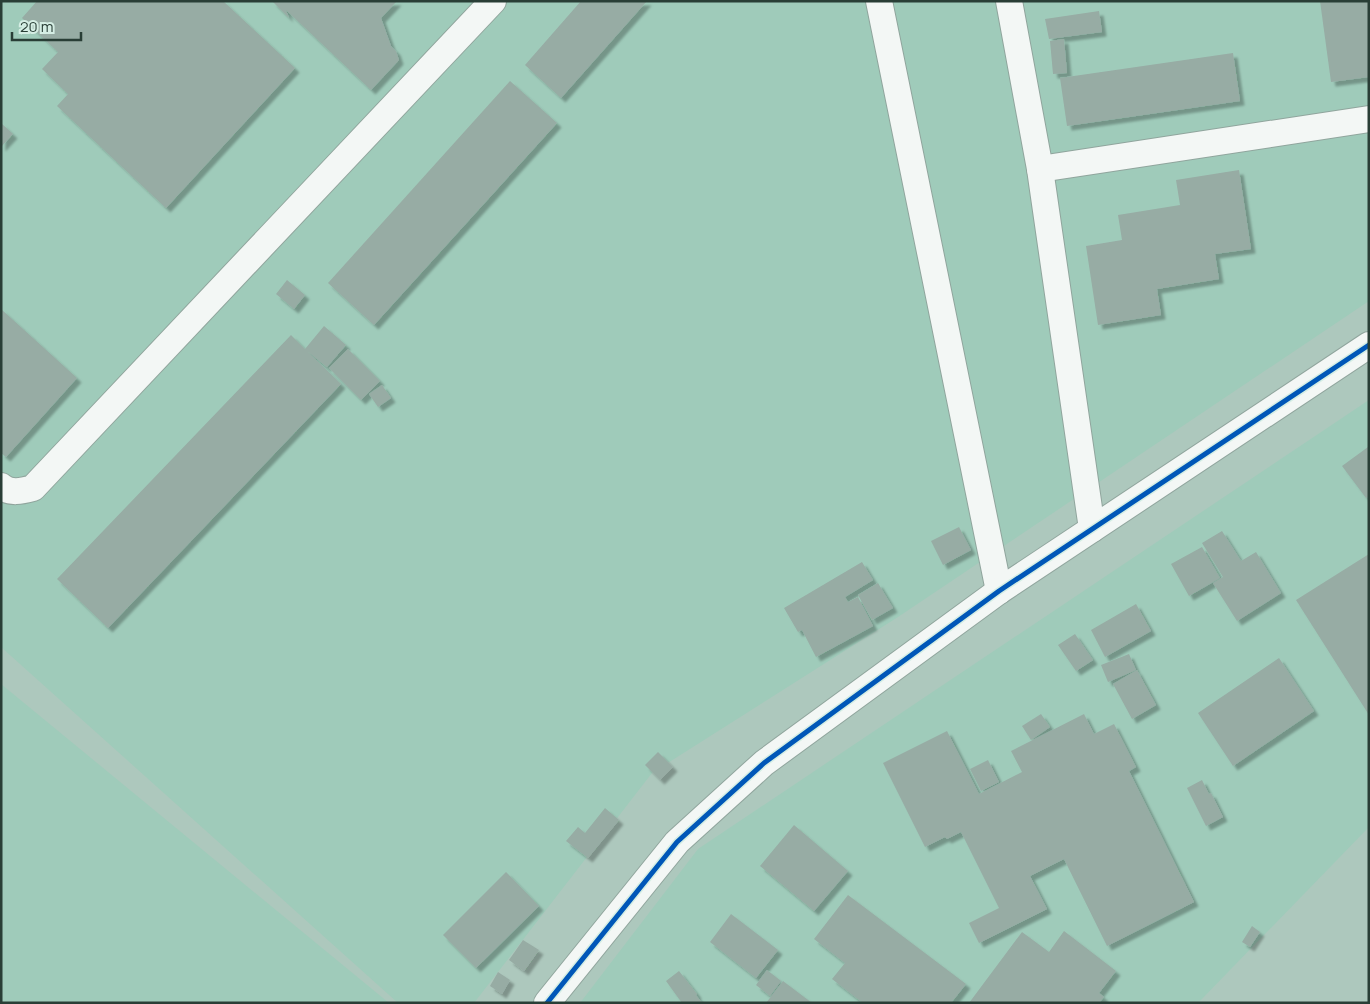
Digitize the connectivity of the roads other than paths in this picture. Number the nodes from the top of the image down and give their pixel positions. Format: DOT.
graph roads {
  1 [pos="494,1"];
  2 [pos="879,1"];
  3 [pos="1010,1"];
  4 [pos="1369,119"];
  5 [pos="1040,169"];
  6 [pos="1369,345"];
  7 [pos="1,486"];
  8 [pos="1092,529"];
  9 [pos="999,591"];
  10 [pos="547,1003"];
  1 -- 7 [label="street"];
  2 -- 9 [label="street"];
  3 -- 5 [label="street"];
  4 -- 5 [label="street"];
  5 -- 8 [label="street"];
  6 -- 8 [label="street"];
  8 -- 9 [label="street"];
  9 -- 10 [label="street"];
}
